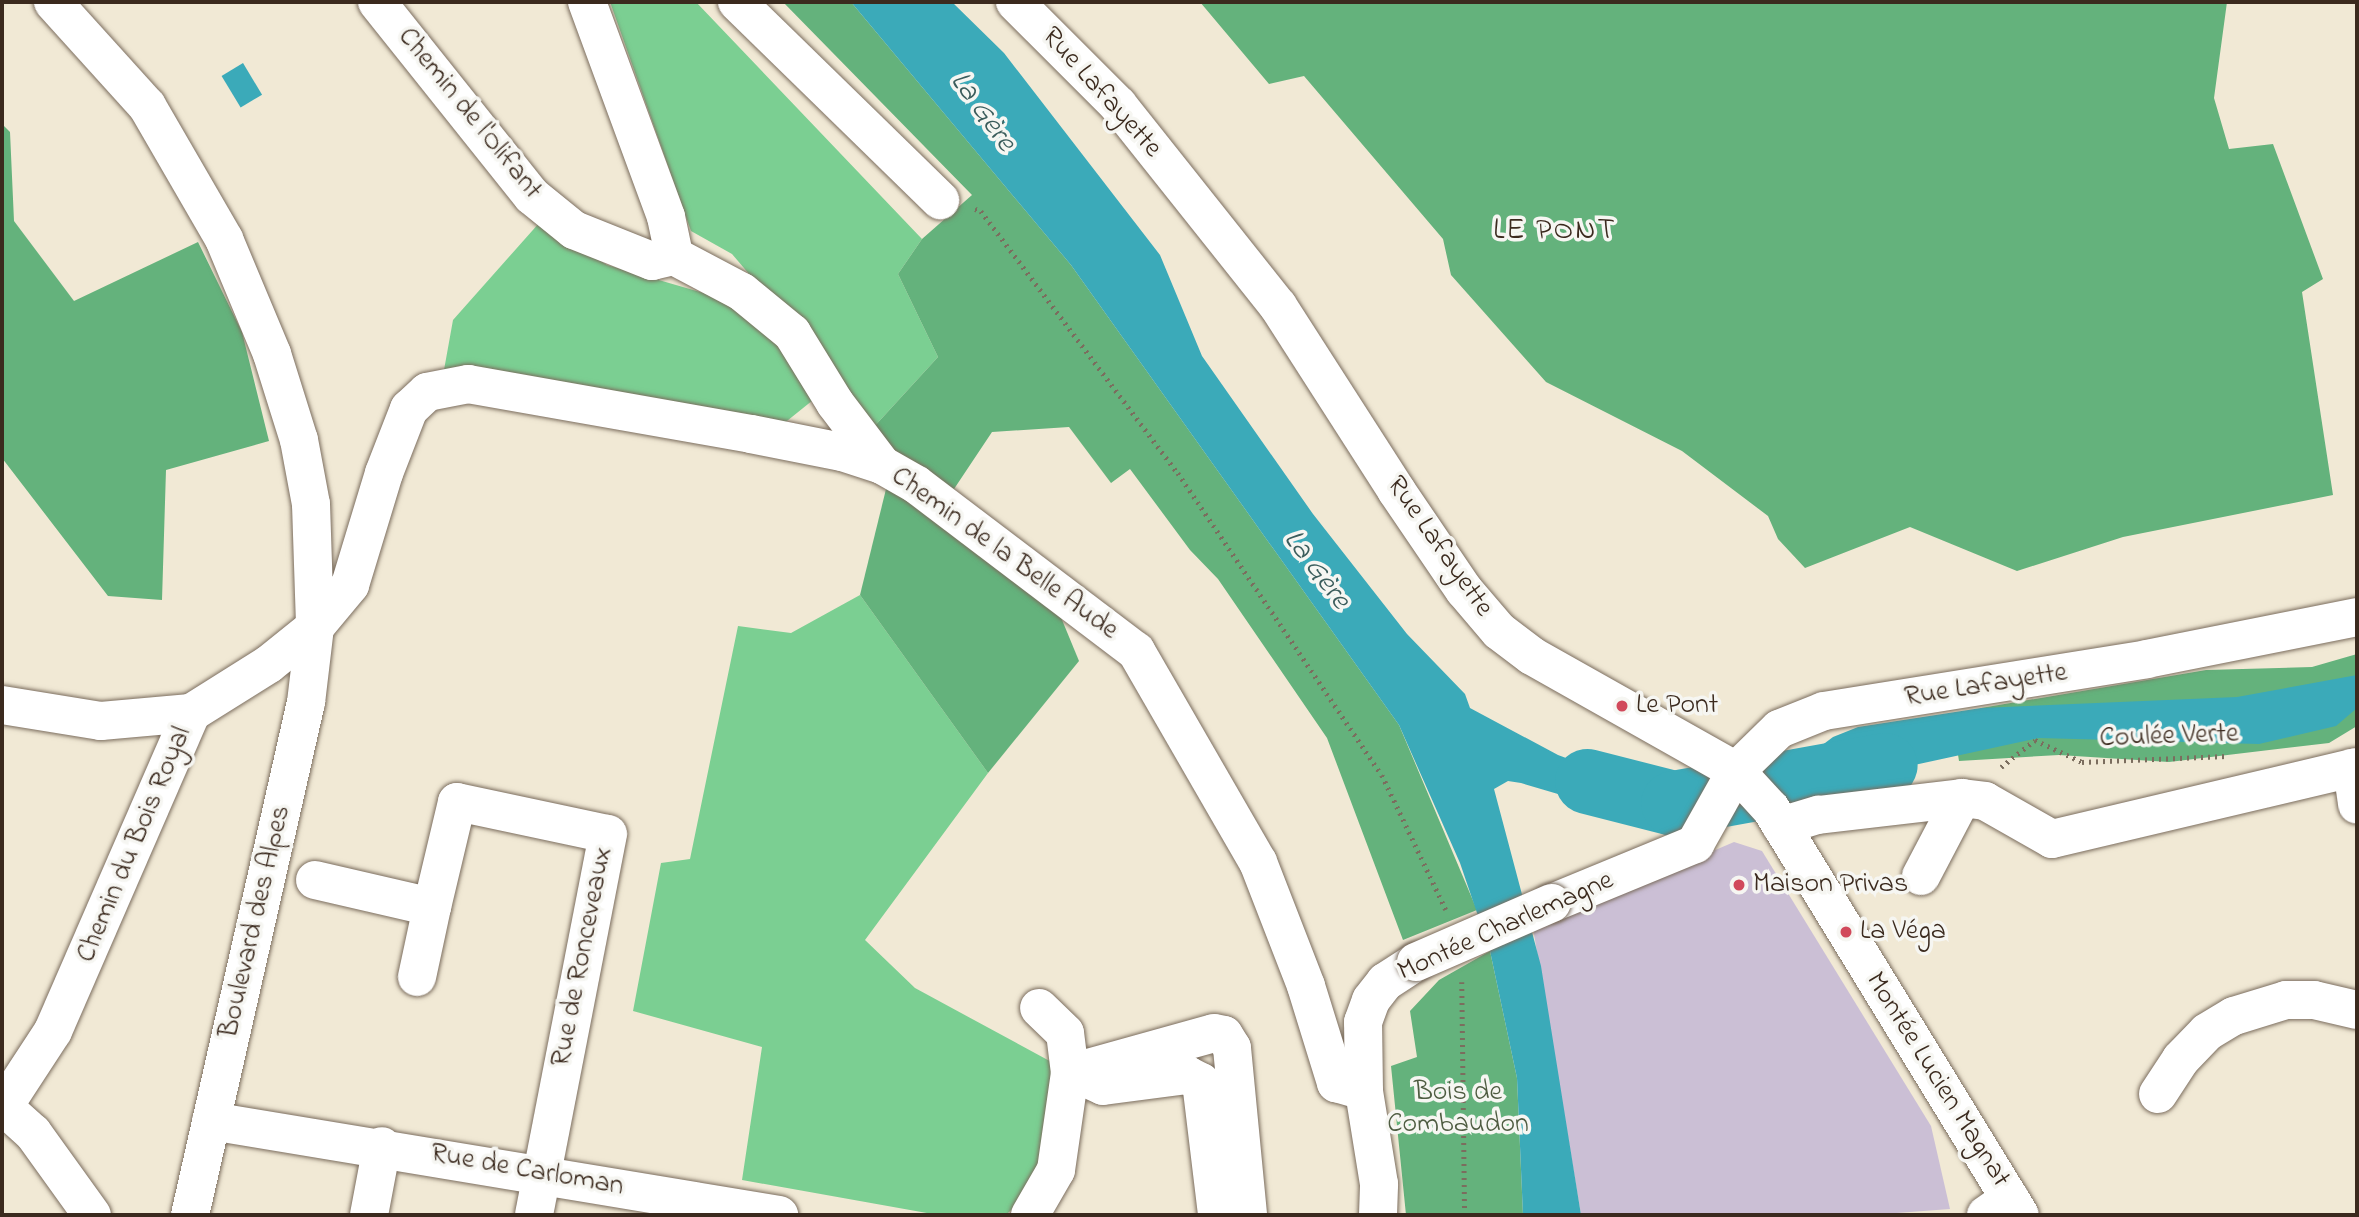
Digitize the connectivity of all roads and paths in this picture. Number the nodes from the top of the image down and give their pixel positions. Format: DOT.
graph roads {
  1 [pos="53,2"];
  2 [pos="377,2"];
  3 [pos="587,2"];
  4 [pos="737,2"];
  5 [pos="1015,2"];
  6 [pos="940,200"];
  7 [pos="674,256"];
  8 [pos="882,465"];
  9 [pos="2357,617"];
  10 [pos="315,628"];
  11 [pos="2,705"];
  12 [pos="191,713"];
  13 [pos="2234,756"];
  14 [pos="2355,767"];
  15 [pos="1736,771"];
  16 [pos="1962,798"];
  17 [pos="2357,804"];
  18 [pos="1776,818"];
  19 [pos="1921,876"];
  20 [pos="315,880"];
  21 [pos="432,907"];
  22 [pos="1461,942"];
  23 [pos="417,977"];
  24 [pos="1039,1008"];
  25 [pos="2357,1010"];
  26 [pos="1070,1073"];
  27 [pos="1364,1091"];
  28 [pos="2158,1094"];
  29 [pos="3,1108"];
  30 [pos="211,1121"];
  31 [pos="382,1146"];
  32 [pos="542,1174"];
  33 [pos="711,1209"];
  34 [pos="2005,1209"];
  35 [pos="92,1215"];
  36 [pos="190,1215"];
  37 [pos="369,1215"];
  38 [pos="534,1215"];
  39 [pos="779,1215"];
  40 [pos="1030,1215"];
  41 [pos="1217,1215"];
  42 [pos="1248,1215"];
  43 [pos="1378,1215"];
  44 [pos="1465,1215"];
  1 -- 10 [label="street, Boulevard des Alpes"];
  2 -- 7 [label="street, Chemin de l'Olifant"];
  3 -- 7 [label="street"];
  4 -- 6 [label="street"];
  5 -- 15 [label="street, Rue Lafayette"];
  6 -- 22 [label="path"];
  7 -- 8 [label="street, Chemin de l'Olifant"];
  8 -- 10 [label="street, Chemin de la Belle Aude"];
  8 -- 27 [label="street, Chemin de la Belle Aude"];
  9 -- 15 [label="street, Rue Lafayette"];
  10 -- 12 [label="street, Chemin du Bois Royal"];
  10 -- 30 [label="street, Boulevard des Alpes"];
  11 -- 12 [label="street"];
  12 -- 29 [label="street, Chemin du Bois Royal"];
  13 -- 16 [label="path, Coulée Verte"];
  14 -- 16 [label="street"];
  14 -- 17 [label="street"];
  15 -- 18 [label="street, Montée Lucien Magnat"];
  15 -- 22 [label="street, Montée Charlemagne, bridge"];
  16 -- 18 [label="street"];
  16 -- 19 [label="street"];
  18 -- 34 [label="street, Montée Lucien Magnat"];
  20 -- 21 [label="street"];
  21 -- 23 [label="street, Rue de Ronceveaux"];
  21 -- 32 [label="street, Rue de Ronceveaux"];
  22 -- 27 [label="street, Montée Charlemagne, bridge"];
  22 -- 44 [label="path"];
  24 -- 26 [label="street"];
  25 -- 28 [label="street"];
  26 -- 40 [label="street"];
  26 -- 41 [label="street"];
  26 -- 42 [label="street"];
  27 -- 43 [label="street, Montée Charlemagne"];
  29 -- 35 [label="street, Chemin du Bois Royal"];
  30 -- 31 [label="street, Rue de Carloman"];
  30 -- 36 [label="street, Boulevard des Alpes"];
  31 -- 32 [label="street, Rue de Carloman"];
  31 -- 37 [label="street"];
  32 -- 33 [label="street, Rue de Carloman"];
  32 -- 38 [label="street"];
  33 -- 39 [label="street, Rue de Carloman"];
}
